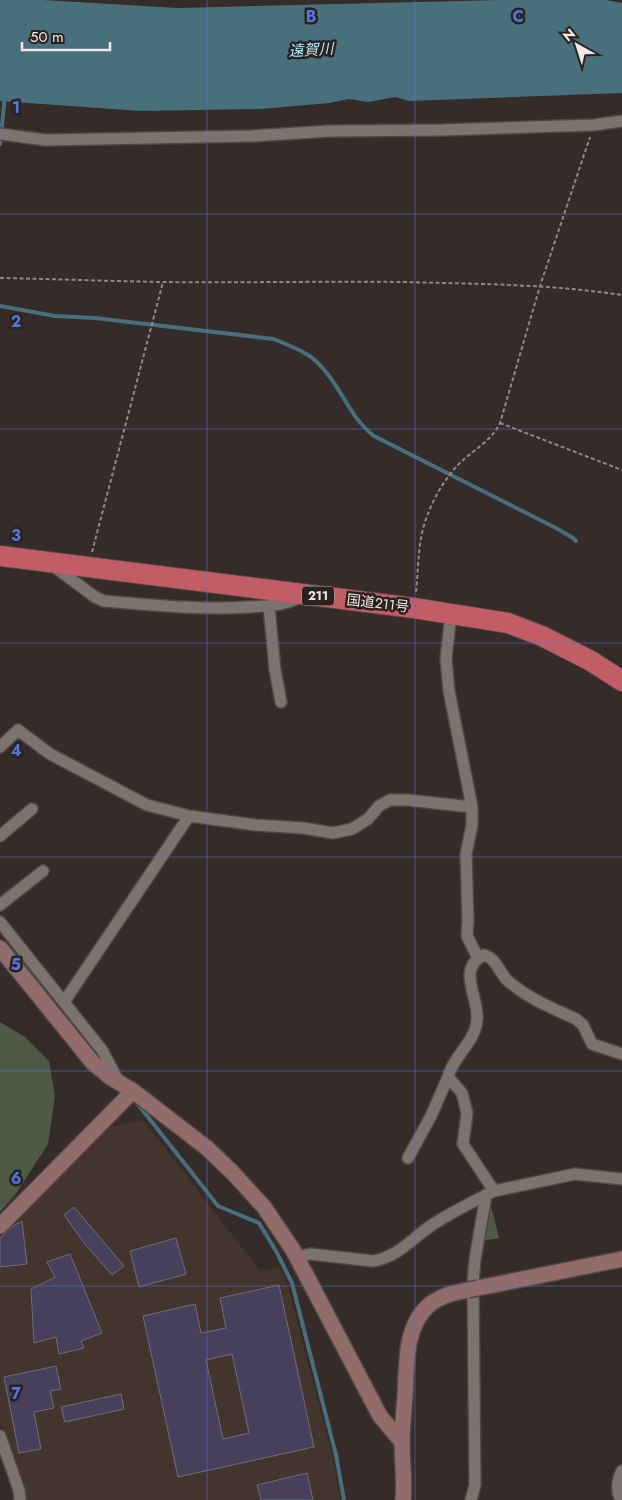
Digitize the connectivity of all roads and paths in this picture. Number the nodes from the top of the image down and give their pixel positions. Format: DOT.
graph roads {
  1 [pos="622,120"];
  2 [pos="594,125"];
  3 [pos="0,134"];
  4 [pos="0,278"];
  5 [pos="163,282"];
  6 [pos="540,286"];
  7 [pos="622,296"];
  8 [pos="500,423"];
  9 [pos="622,470"];
  10 [pos="0,556"];
  11 [pos="46,562"];
  12 [pos="88,567"];
  13 [pos="306,594"];
  14 [pos="269,606"];
  15 [pos="414,608"];
  16 [pos="451,613"];
  17 [pos="622,681"];
  18 [pos="281,702"];
  19 [pos="0,747"];
  20 [pos="472,807"];
  21 [pos="32,809"];
  22 [pos="188,816"];
  23 [pos="0,836"];
  24 [pos="43,871"];
  25 [pos="0,905"];
  26 [pos="0,922"];
  27 [pos="0,948"];
  28 [pos="478,958"];
  29 [pos="64,1002"];
  30 [pos="622,1054"];
  31 [pos="448,1077"];
  32 [pos="119,1082"];
  33 [pos="133,1091"];
  34 [pos="408,1158"];
  35 [pos="622,1179"];
  36 [pos="490,1193"];
  37 [pos="0,1226"];
  38 [pos="297,1257"];
  39 [pos="622,1259"];
  40 [pos="0,1436"];
  41 [pos="402,1442"];
  42 [pos="622,1471"];
  43 [pos="20,1500"];
  44 [pos="404,1500"];
  45 [pos="471,1500"];
  46 [pos="621,1500"];
  1 -- 2 [label="street"];
  2 -- 3 [label="street"];
  2 -- 6 [label="path"];
  4 -- 5 [label="path"];
  5 -- 6 [label="path"];
  5 -- 12 [label="path"];
  6 -- 7 [label="path"];
  6 -- 8 [label="path"];
  8 -- 9 [label="path"];
  8 -- 15 [label="path"];
  10 -- 11 [label="highway, 国道211号 / 211"];
  11 -- 12 [label="highway, 国道211号 / 211"];
  11 -- 14 [label="street"];
  12 -- 13 [label="highway, 国道211号 / 211"];
  13 -- 14 [label="street"];
  13 -- 15 [label="highway, 国道211号 / 211"];
  14 -- 18 [label="street"];
  15 -- 16 [label="highway, 国道211号 / 211"];
  16 -- 17 [label="highway, 国道211号 / 211"];
  16 -- 20 [label="street"];
  19 -- 22 [label="street"];
  20 -- 22 [label="street"];
  20 -- 28 [label="street"];
  21 -- 23 [label="street"];
  22 -- 29 [label="street"];
  24 -- 25 [label="street"];
  26 -- 29 [label="street"];
  27 -- 32 [label="street"];
  28 -- 30 [label="street"];
  28 -- 31 [label="street"];
  29 -- 32 [label="street"];
  31 -- 34 [label="street"];
  31 -- 36 [label="street"];
  32 -- 33 [label="street"];
  33 -- 37 [label="street"];
  33 -- 38 [label="street"];
  35 -- 36 [label="street"];
  36 -- 38 [label="street"];
  36 -- 45 [label="street"];
  38 -- 41 [label="street"];
  39 -- 41 [label="street"];
  40 -- 43 [label="street"];
  41 -- 44 [label="street"];
  42 -- 46 [label="street"];
}
